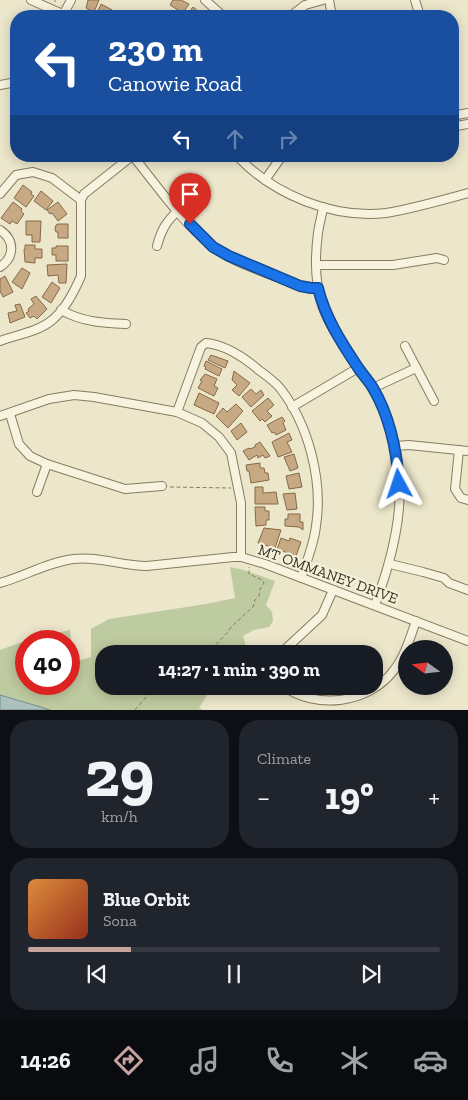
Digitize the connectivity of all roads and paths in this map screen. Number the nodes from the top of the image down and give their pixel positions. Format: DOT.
graph roads {
  1 [pos="31,0"];
  2 [pos="206,0"];
  3 [pos="322,0"];
  4 [pos="54,10"];
  5 [pos="217,10"];
  6 [pos="299,10"];
  7 [pos="125,162"];
  8 [pos="138,162"];
  9 [pos="243,162"];
  10 [pos="278,162"];
  11 [pos="265,180"];
  12 [pos="468,193"];
  13 [pos="0,194"];
  14 [pos="81,200"];
  15 [pos="323,207"];
  16 [pos="178,212"];
  17 [pos="0,230"];
  18 [pos="157,246"];
  19 [pos="444,260"];
  20 [pos="316,265"];
  21 [pos="0,267"];
  22 [pos="318,288"];
  23 [pos="61,310"];
  24 [pos="126,324"];
  25 [pos="0,341"];
  26 [pos="405,346"];
  27 [pos="358,368"];
  28 [pos="416,368"];
  29 [pos="373,388"];
  30 [pos="434,401"];
  31 [pos="292,407"];
  32 [pos="176,412"];
  33 [pos="10,414"];
  34 [pos="0,416"];
  35 [pos="395,446"];
  36 [pos="459,450"];
  37 [pos="468,451"];
  38 [pos="47,464"];
  39 [pos="162,486"];
  40 [pos="238,488"];
  41 [pos="37,492"];
  42 [pos="468,500"];
  43 [pos="241,557"];
  44 [pos="390,564"];
  45 [pos="249,566"];
  46 [pos="301,578"];
  47 [pos="0,583"];
  48 [pos="332,590"];
  49 [pos="468,590"];
  50 [pos="375,605"];
  51 [pos="416,621"];
  52 [pos="468,641"];
  53 [pos="216,645"];
  54 [pos="290,645"];
  55 [pos="383,682"];
  56 [pos="148,695"];
  57 [pos="299,695"];
  58 [pos="361,695"];
  59 [pos="136,710"];
  1 -- 4 [label="street"];
  2 -- 5 [label="street"];
  3 -- 6 [label="street"];
  7 -- 14 [label="street"];
  8 -- 16 [label="street"];
  9 -- 11 [label="street"];
  10 -- 11 [label="street"];
  11 -- 15 [label="street"];
  12 -- 15 [label="street"];
  13 -- 14 [label="street"];
  14 -- 23 [label="street"];
  15 -- 20 [label="street"];
  16 -- 18 [label="street"];
  16 -- 22 [label="street"];
  17 -- 21 [label="street"];
  19 -- 20 [label="street"];
  20 -- 22 [label="street"];
  22 -- 27 [label="street"];
  23 -- 24 [label="street"];
  23 -- 25 [label="street"];
  26 -- 28 [label="street"];
  27 -- 29 [label="street"];
  27 -- 31 [label="street"];
  28 -- 29 [label="street"];
  28 -- 30 [label="street"];
  29 -- 35 [label="street"];
  31 -- 32 [label="street"];
  31 -- 46 [label="street"];
  32 -- 33 [label="street"];
  32 -- 40 [label="street"];
  33 -- 34 [label="street"];
  33 -- 38 [label="street"];
  35 -- 36 [label="street"];
  35 -- 44 [label="street"];
  36 -- 37 [label="street"];
  36 -- 42 [label="street"];
  38 -- 39 [label="street"];
  38 -- 41 [label="street"];
  39 -- 40 [label="path"];
  40 -- 43 [label="street"];
  43 -- 46 [label="street, MT OMMANEY DRIVE"];
  43 -- 47 [label="street, MT OMMANEY DRIVE"];
  44 -- 49 [label="street"];
  44 -- 50 [label="street"];
  45 -- 53 [label="path"];
  46 -- 48 [label="street, MT OMMANEY DRIVE"];
  48 -- 50 [label="street, MT OMMANEY DRIVE"];
  48 -- 54 [label="street"];
  50 -- 51 [label="street, MT OMMANEY DRIVE"];
  51 -- 52 [label="street, MT OMMANEY DRIVE"];
  51 -- 55 [label="street"];
  56 -- 59 [label="path"];
  57 -- 58 [label="street"];
}
